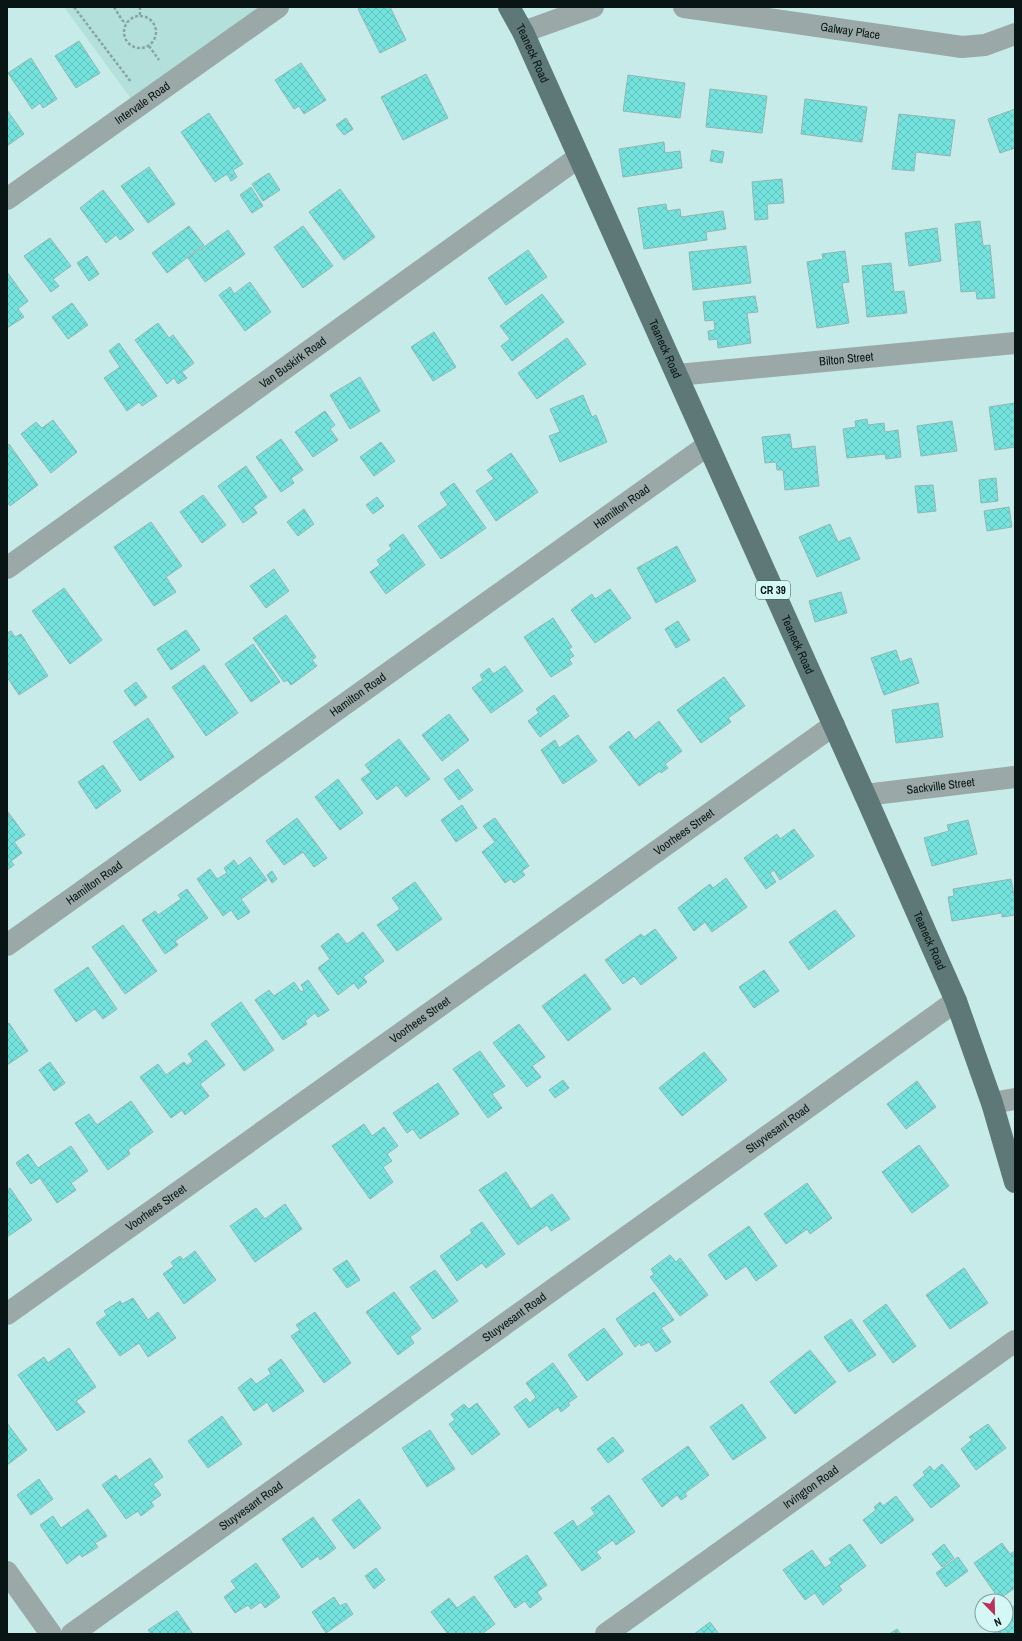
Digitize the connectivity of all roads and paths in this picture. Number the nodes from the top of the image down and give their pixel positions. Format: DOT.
graph roads {
  1 [pos="74,7"];
  2 [pos="114,7"];
  3 [pos="140,7"];
  4 [pos="278,7"];
  5 [pos="509,7"];
  6 [pos="593,7"];
  7 [pos="684,7"];
  8 [pos="140,15"];
  9 [pos="126,23"];
  10 [pos="523,32"];
  11 [pos="1015,34"];
  12 [pos="146,101"];
  13 [pos="579,157"];
  14 [pos="7,200"];
  15 [pos="1015,343"];
  16 [pos="676,375"];
  17 [pos="708,445"];
  18 [pos="7,568"];
  19 [pos="834,725"];
  20 [pos="1015,777"];
  21 [pos="866,795"];
  22 [pos="7,945"];
  23 [pos="956,1001"];
  24 [pos="1015,1099"];
  25 [pos="992,1103"];
  26 [pos="1015,1182"];
  27 [pos="7,1314"];
  28 [pos="1015,1341"];
  29 [pos="7,1572"];
  30 [pos="51,1634"];
  31 [pos="72,1634"];
  32 [pos="606,1634"];
  1 -- 12 [label="path"];
  2 -- 9 [label="path"];
  3 -- 8 [label="path"];
  4 -- 12 [label="street, Intervale Road"];
  5 -- 10 [label="main road, Teaneck Road / CR 39"];
  6 -- 10 [label="street"];
  7 -- 11 [label="street, Galway Place"];
  8 -- 9 [label="path"];
  8 -- 9 [label="path"];
  10 -- 13 [label="main road, Teaneck Road / CR 39"];
  12 -- 14 [label="street, Intervale Road"];
  13 -- 16 [label="main road, Teaneck Road / CR 39"];
  13 -- 18 [label="street, Van Buskirk Road"];
  15 -- 16 [label="street, Bilton Street"];
  16 -- 17 [label="main road, Teaneck Road / CR 39"];
  17 -- 19 [label="main road, Teaneck Road / CR 39"];
  17 -- 22 [label="street, Hamilton Road"];
  19 -- 21 [label="main road, Teaneck Road / CR 39"];
  19 -- 27 [label="street, Voorhees Street"];
  20 -- 21 [label="street, Sackville Street"];
  21 -- 23 [label="main road, Teaneck Road / CR 39"];
  23 -- 25 [label="main road, Teaneck Road / CR 39"];
  23 -- 31 [label="street, Stuyvesant Road"];
  24 -- 25 [label="street"];
  25 -- 26 [label="main road, Teaneck Road / CR 39"];
  28 -- 32 [label="street, Irvington Road"];
  29 -- 30 [label="street"];
}
